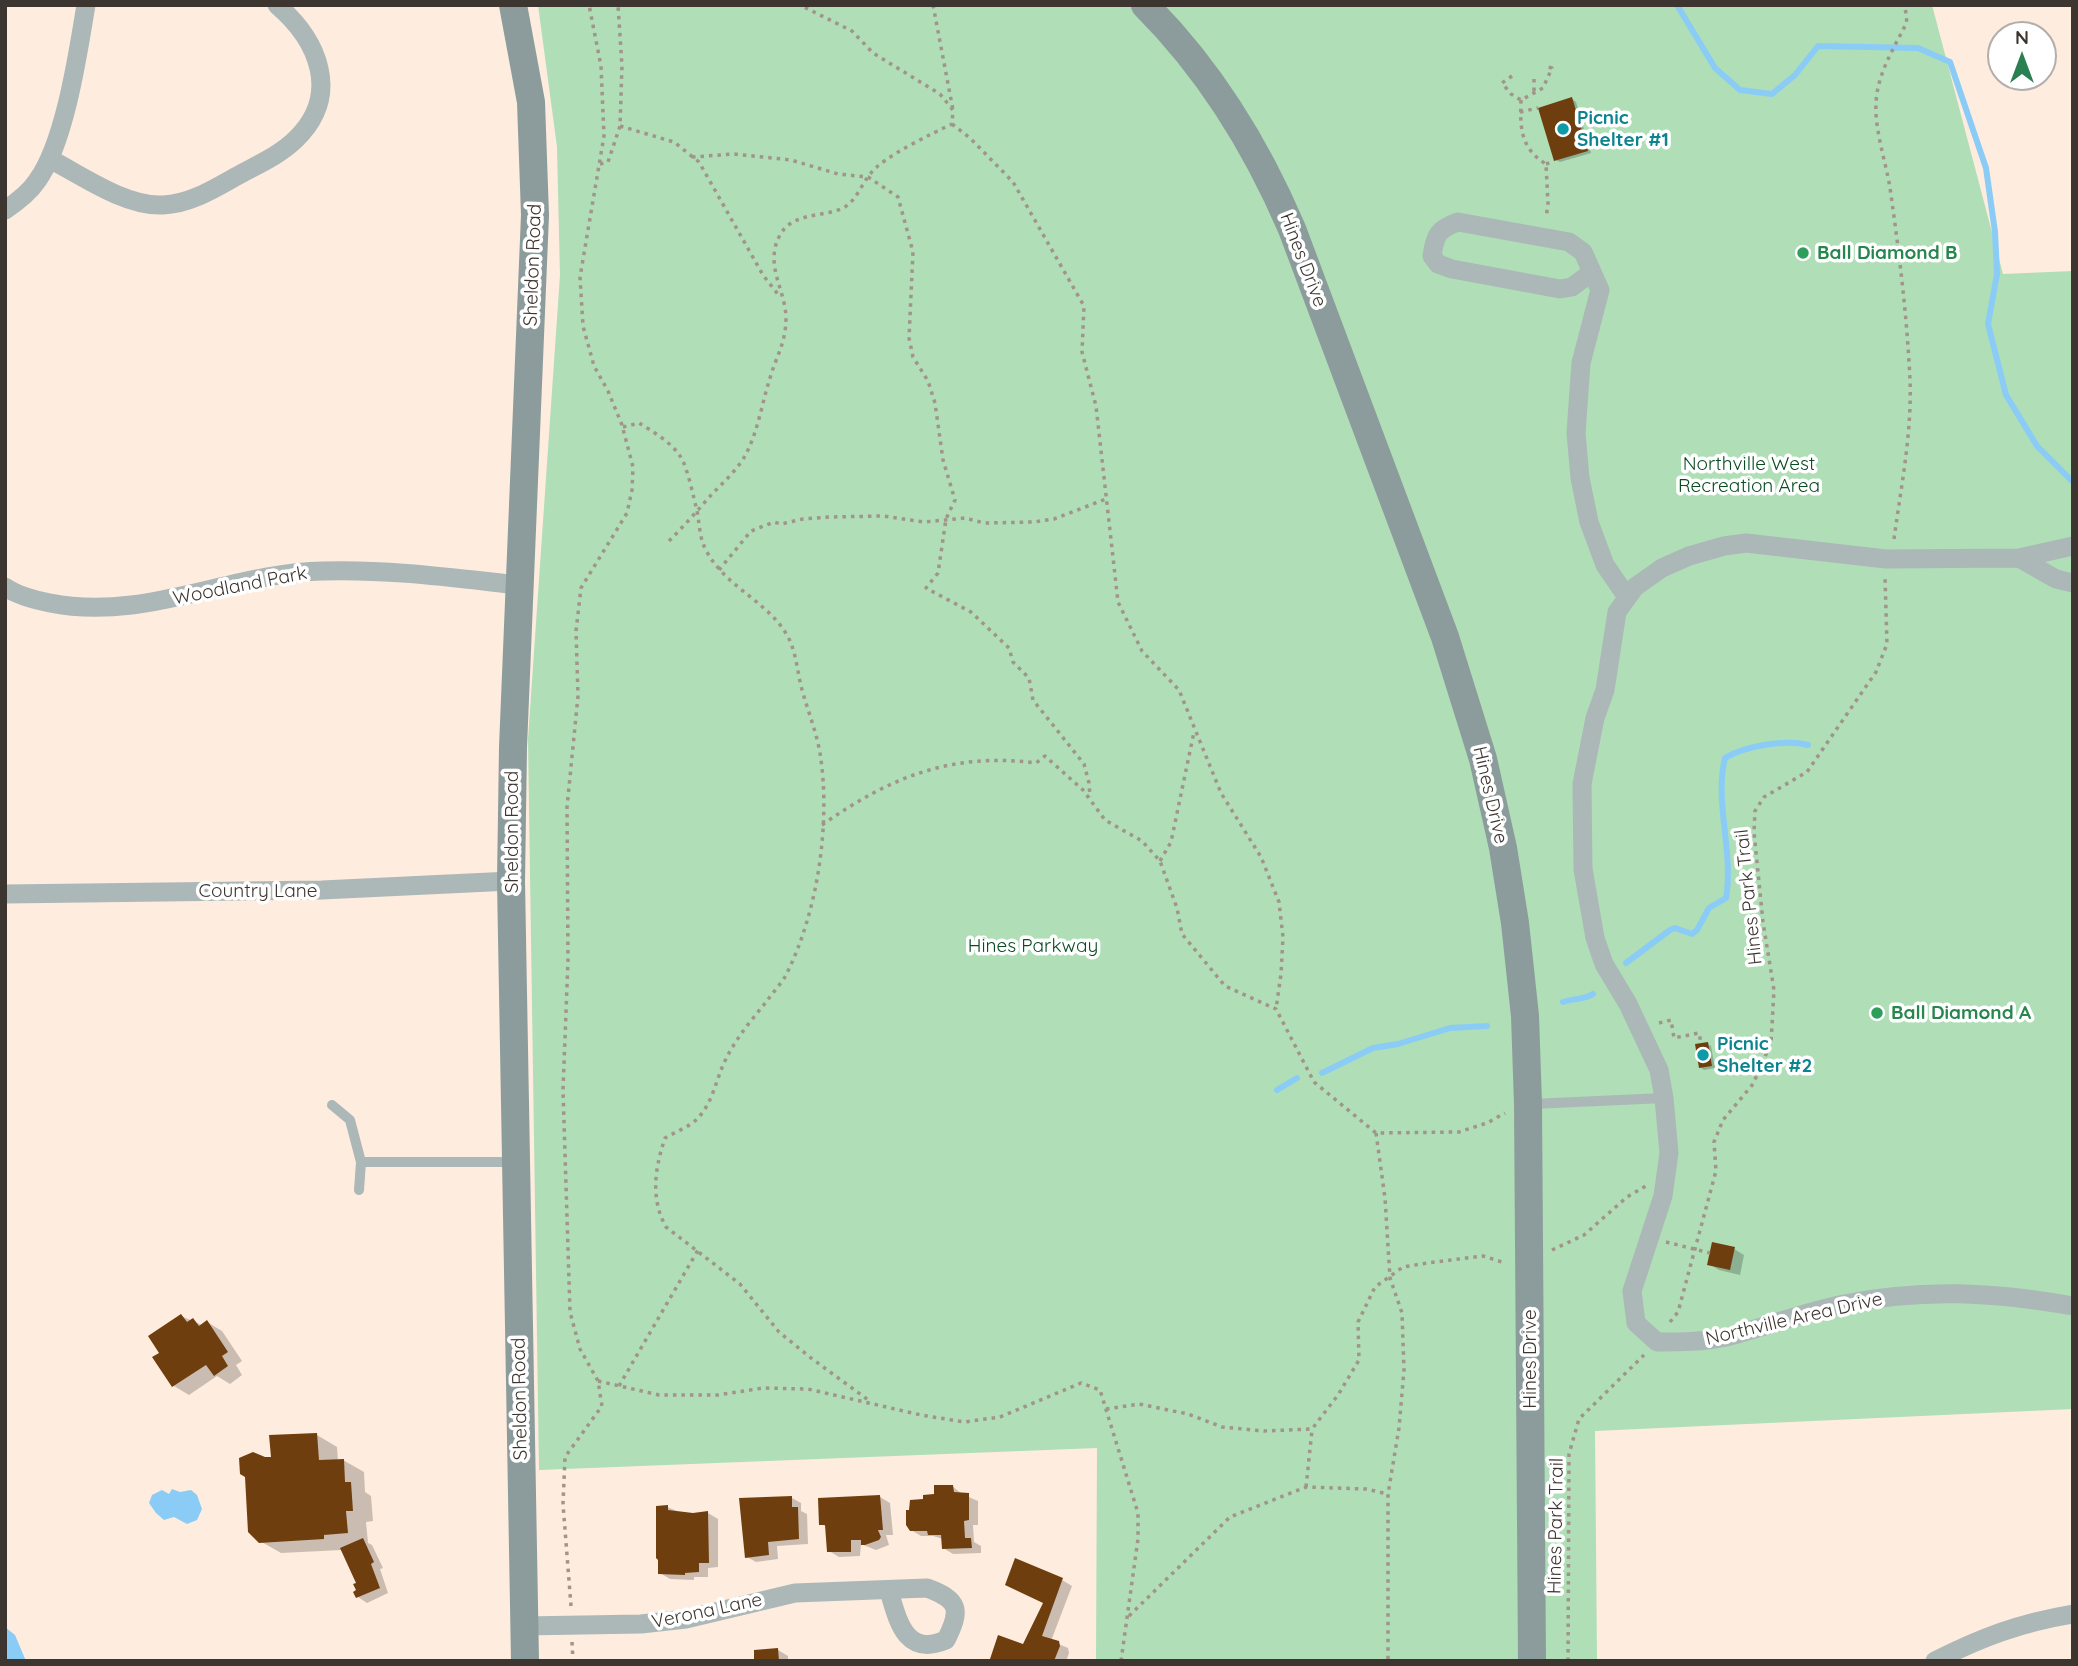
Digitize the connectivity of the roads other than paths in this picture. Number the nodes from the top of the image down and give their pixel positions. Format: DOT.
graph roads {
  1 [pos="86,5"];
  2 [pos="277,5"];
  3 [pos="513,5"];
  4 [pos="1145,5"];
  5 [pos="50,159"];
  6 [pos="5,210"];
  7 [pos="1592,272"];
  8 [pos="2073,546"];
  9 [pos="2019,558"];
  10 [pos="2073,583"];
  11 [pos="519,584"];
  12 [pos="5,587"];
  13 [pos="1628,597"];
  14 [pos="511,881"];
  15 [pos="5,894"];
  16 [pos="1664,1098"];
  17 [pos="1528,1104"];
  18 [pos="332,1105"];
  19 [pos="361,1162"];
  20 [pos="516,1162"];
  21 [pos="359,1190"];
  22 [pos="2073,1306"];
  23 [pos="890,1591"];
  24 [pos="2073,1614"];
  25 [pos="524,1626"];
  26 [pos="525,1661"];
  27 [pos="1532,1661"];
  28 [pos="1935,1661"];
  1 -- 5 [label="street"];
  2 -- 5 [label="street"];
  3 -- 11 [label="street, Sheldon Road"];
  4 -- 17 [label="street, Hines Drive"];
  5 -- 6 [label="street"];
  7 -- 7 [label="street"];
  7 -- 13 [label="street"];
  8 -- 9 [label="street"];
  9 -- 10 [label="street"];
  9 -- 13 [label="street"];
  11 -- 12 [label="street, Woodland Park"];
  11 -- 14 [label="street, Sheldon Road"];
  13 -- 16 [label="street"];
  14 -- 15 [label="street, Country Lane"];
  14 -- 20 [label="street, Sheldon Road"];
  16 -- 17 [label="lane"];
  16 -- 22 [label="street, Northville Area Drive"];
  17 -- 27 [label="street, Hines Drive"];
  18 -- 19 [label="lane"];
  19 -- 20 [label="lane"];
  19 -- 21 [label="lane"];
  20 -- 25 [label="street, Sheldon Road"];
  23 -- 25 [label="street, Verona Lane"];
  24 -- 28 [label="street"];
  25 -- 26 [label="street, Sheldon Road"];
}
